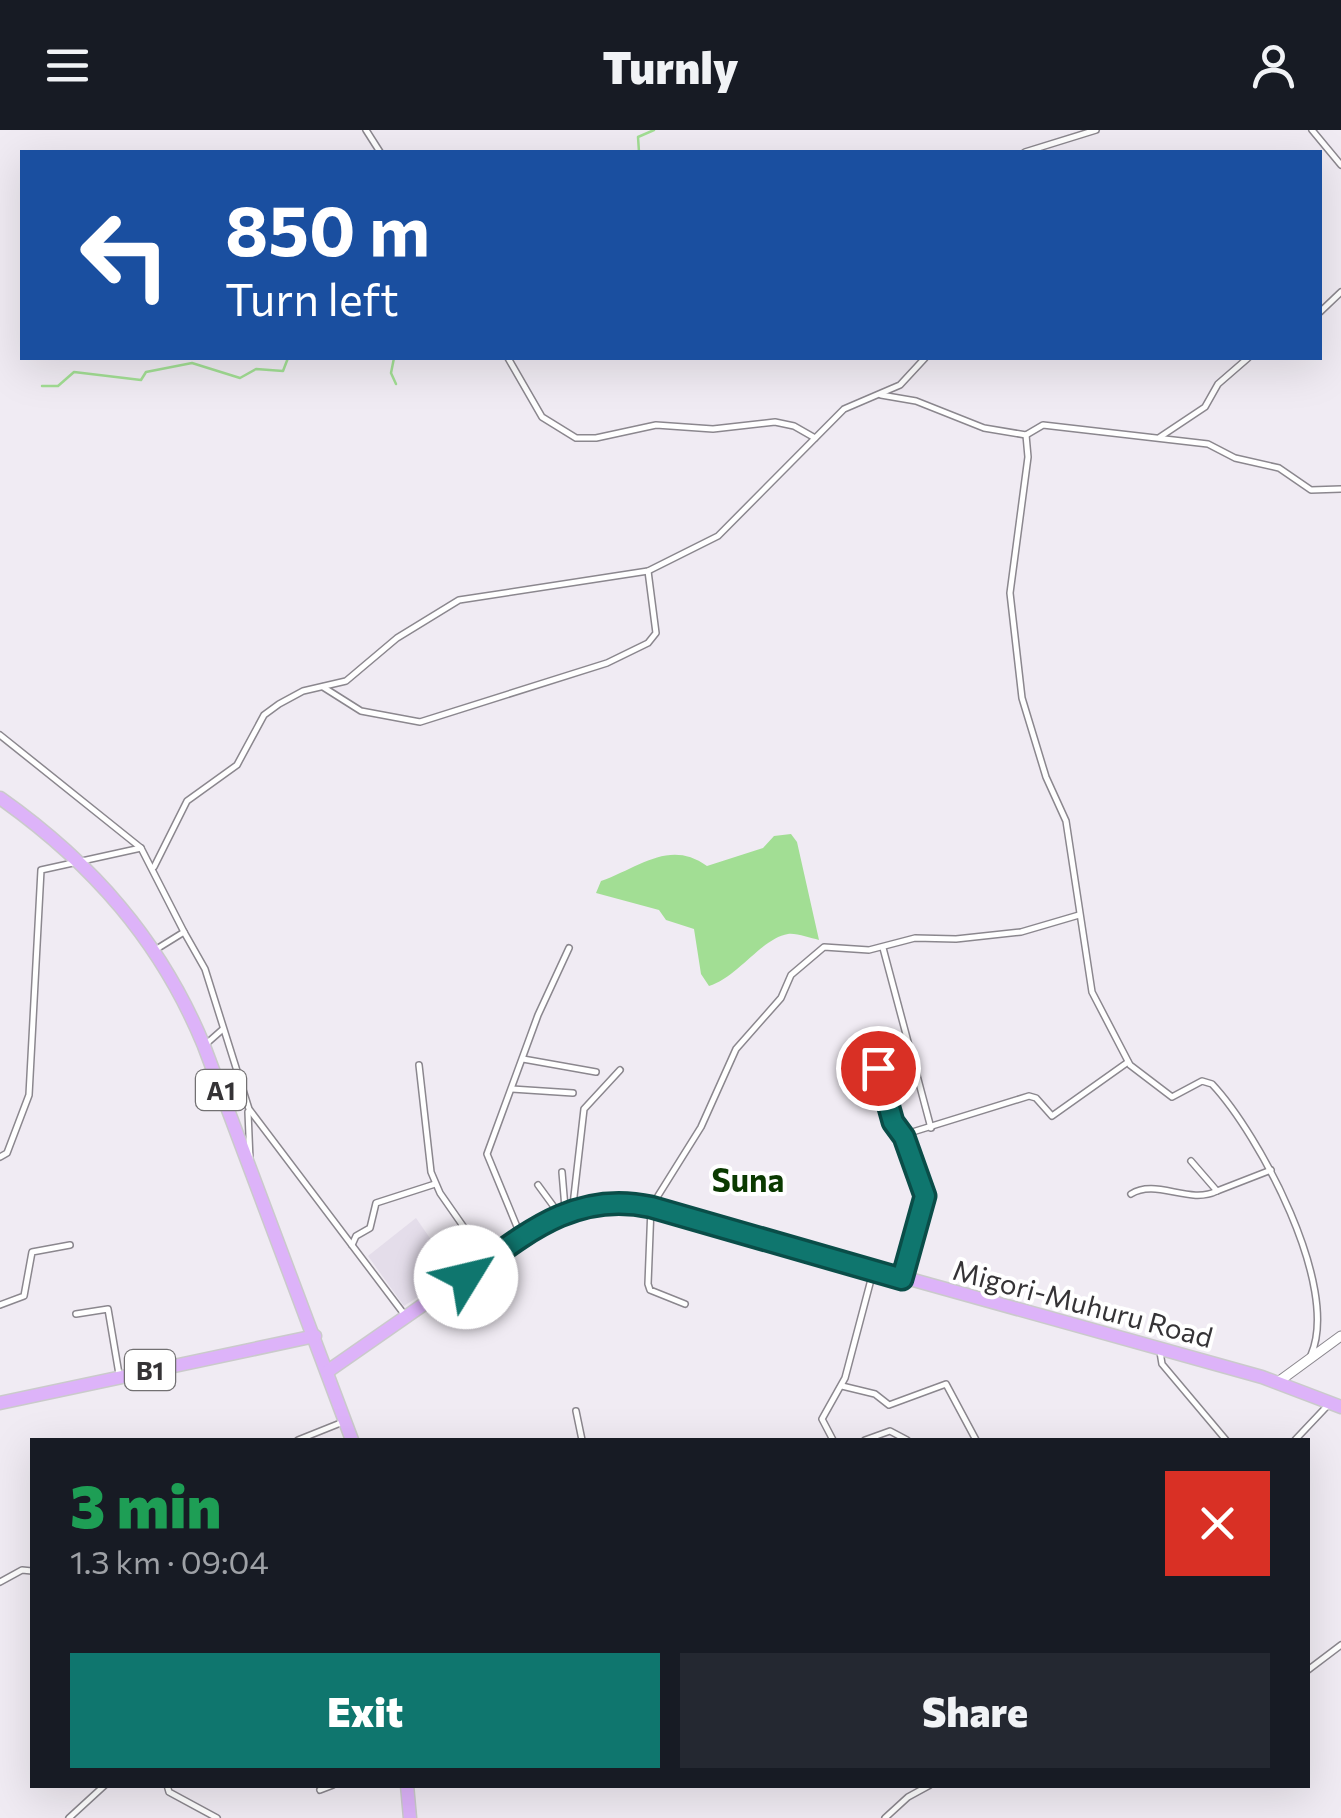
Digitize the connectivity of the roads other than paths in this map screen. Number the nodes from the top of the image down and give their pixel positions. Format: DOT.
graph roads {
  1 [pos="1096,130"];
  2 [pos="1312,130"];
  3 [pos="1031,150"];
  4 [pos="1341,164"];
  5 [pos="1341,292"];
  6 [pos="1322,310"];
  7 [pos="509,360"];
  8 [pos="923,360"];
  9 [pos="1245,360"];
  10 [pos="878,394"];
  11 [pos="1026,435"];
  12 [pos="1160,437"];
  13 [pos="814,438"];
  14 [pos="1341,489"];
  15 [pos="648,571"];
  16 [pos="322,687"];
  17 [pos="0,735"];
  18 [pos="0,798"];
  19 [pos="141,848"];
  20 [pos="81,862"];
  21 [pos="154,866"];
  22 [pos="1080,915"];
  23 [pos="184,932"];
  24 [pos="569,948"];
  25 [pos="883,948"];
  26 [pos="155,950"];
  27 [pos="223,1029"];
  28 [pos="204,1046"];
  29 [pos="878,1055"];
  30 [pos="523,1060"];
  31 [pos="1128,1062"];
  32 [pos="419,1065"];
  33 [pos="620,1070"];
  34 [pos="596,1072"];
  35 [pos="512,1089"];
  36 [pos="573,1093"];
  37 [pos="247,1104"];
  38 [pos="931,1129"];
  39 [pos="904,1137"];
  40 [pos="0,1156"];
  41 [pos="1192,1161"];
  42 [pos="250,1164"];
  43 [pos="1271,1170"];
  44 [pos="562,1172"];
  45 [pos="435,1184"];
  46 [pos="538,1185"];
  47 [pos="1216,1191"];
  48 [pos="1131,1194"];
  49 [pos="651,1207"];
  50 [pos="566,1211"];
  51 [pos="356,1236"];
  52 [pos="521,1236"];
  53 [pos="346,1238"];
  54 [pos="70,1244"];
  55 [pos="352,1245"];
  56 [pos="488,1261"];
  57 [pos="873,1272"];
  58 [pos="902,1279"];
  59 [pos="685,1304"];
  60 [pos="0,1305"];
  61 [pos="76,1314"];
  62 [pos="408,1318"];
  63 [pos="313,1332"];
  64 [pos="1341,1336"];
  65 [pos="1160,1349"];
  66 [pos="1311,1355"];
  67 [pos="328,1371"];
  68 [pos="119,1376"];
  69 [pos="1278,1382"];
  70 [pos="842,1386"];
  71 [pos="0,1403"];
  72 [pos="1336,1405"];
  73 [pos="576,1411"];
  74 [pos="346,1421"];
  75 [pos="303,1438"];
  76 [pos="351,1438"];
  77 [pos="582,1438"];
  78 [pos="832,1438"];
  79 [pos="870,1438"];
  80 [pos="903,1438"];
  81 [pos="975,1438"];
  82 [pos="1224,1438"];
  83 [pos="1296,1438"];
  84 [pos="30,1570"];
  85 [pos="0,1582"];
  86 [pos="1341,1645"];
  87 [pos="1310,1668"];
  88 [pos="102,1788"];
  89 [pos="167,1788"];
  90 [pos="325,1788"];
  91 [pos="407,1788"];
  92 [pos="924,1788"];
  93 [pos="320,1790"];
  94 [pos="68,1818"];
  95 [pos="216,1818"];
  96 [pos="410,1818"];
  97 [pos="885,1818"];
  1 -- 3 [label="street"];
  2 -- 4 [label="street"];
  5 -- 6 [label="street"];
  7 -- 13 [label="street"];
  8 -- 10 [label="street"];
  9 -- 12 [label="street"];
  10 -- 11 [label="street"];
  10 -- 13 [label="street"];
  11 -- 12 [label="street"];
  11 -- 22 [label="street"];
  12 -- 14 [label="street"];
  13 -- 15 [label="street"];
  15 -- 16 [label="street"];
  15 -- 16 [label="street"];
  16 -- 21 [label="street"];
  17 -- 19 [label="street"];
  18 -- 20 [label="highway, A1"];
  19 -- 20 [label="street"];
  19 -- 21 [label="street"];
  20 -- 26 [label="highway, A1"];
  20 -- 40 [label="street"];
  21 -- 23 [label="street"];
  22 -- 25 [label="street"];
  22 -- 31 [label="street"];
  23 -- 26 [label="street"];
  23 -- 27 [label="street"];
  24 -- 30 [label="street"];
  25 -- 38 [label="street"];
  25 -- 49 [label="street"];
  26 -- 28 [label="highway, A1"];
  27 -- 28 [label="street"];
  27 -- 37 [label="street"];
  28 -- 42 [label="highway, A1"];
  29 -- 39 [label="street"];
  30 -- 34 [label="street"];
  30 -- 35 [label="street"];
  31 -- 38 [label="street"];
  31 -- 43 [label="street"];
  32 -- 45 [label="street"];
  33 -- 50 [label="street"];
  35 -- 36 [label="street"];
  35 -- 52 [label="street"];
  37 -- 42 [label="street"];
  37 -- 53 [label="street"];
  38 -- 39 [label="street"];
  39 -- 58 [label="street"];
  41 -- 47 [label="street"];
  42 -- 63 [label="highway, A1"];
  43 -- 47 [label="street"];
  43 -- 66 [label="street"];
  44 -- 50 [label="street"];
  45 -- 51 [label="street"];
  45 -- 56 [label="street"];
  46 -- 50 [label="street"];
  47 -- 48 [label="street"];
  49 -- 50 [label="highway, Migori-Muhuru Road"];
  49 -- 57 [label="highway, Migori-Muhuru Road"];
  49 -- 59 [label="street"];
  50 -- 52 [label="highway, Migori-Muhuru Road"];
  51 -- 53 [label="street"];
  51 -- 55 [label="street"];
  52 -- 56 [label="highway, Migori-Muhuru Road"];
  53 -- 55 [label="street"];
  54 -- 60 [label="street"];
  55 -- 62 [label="street"];
  56 -- 62 [label="highway, Migori-Muhuru Road"];
  57 -- 58 [label="highway, Migori-Muhuru Road"];
  57 -- 70 [label="street"];
  58 -- 65 [label="highway, Migori-Muhuru Road"];
  61 -- 68 [label="street"];
  62 -- 67 [label="highway, Migori-Muhuru Road"];
  63 -- 67 [label="highway, A1"];
  63 -- 68 [label="highway, B1"];
  64 -- 66 [label="main road"];
  65 -- 69 [label="highway, Migori-Muhuru Road"];
  65 -- 82 [label="street"];
  66 -- 69 [label="main road"];
  67 -- 74 [label="highway, A1"];
  68 -- 71 [label="highway, B1"];
  69 -- 72 [label="highway, Migori-Muhuru Road"];
  70 -- 78 [label="street"];
  70 -- 81 [label="street"];
  72 -- 83 [label="street"];
  73 -- 77 [label="street"];
  74 -- 75 [label="street"];
  74 -- 76 [label="highway, A1"];
  79 -- 80 [label="street"];
  84 -- 85 [label="street"];
  86 -- 87 [label="street"];
  88 -- 94 [label="street"];
  89 -- 95 [label="street"];
  90 -- 93 [label="street"];
  91 -- 96 [label="highway"];
  92 -- 97 [label="street"];
}
